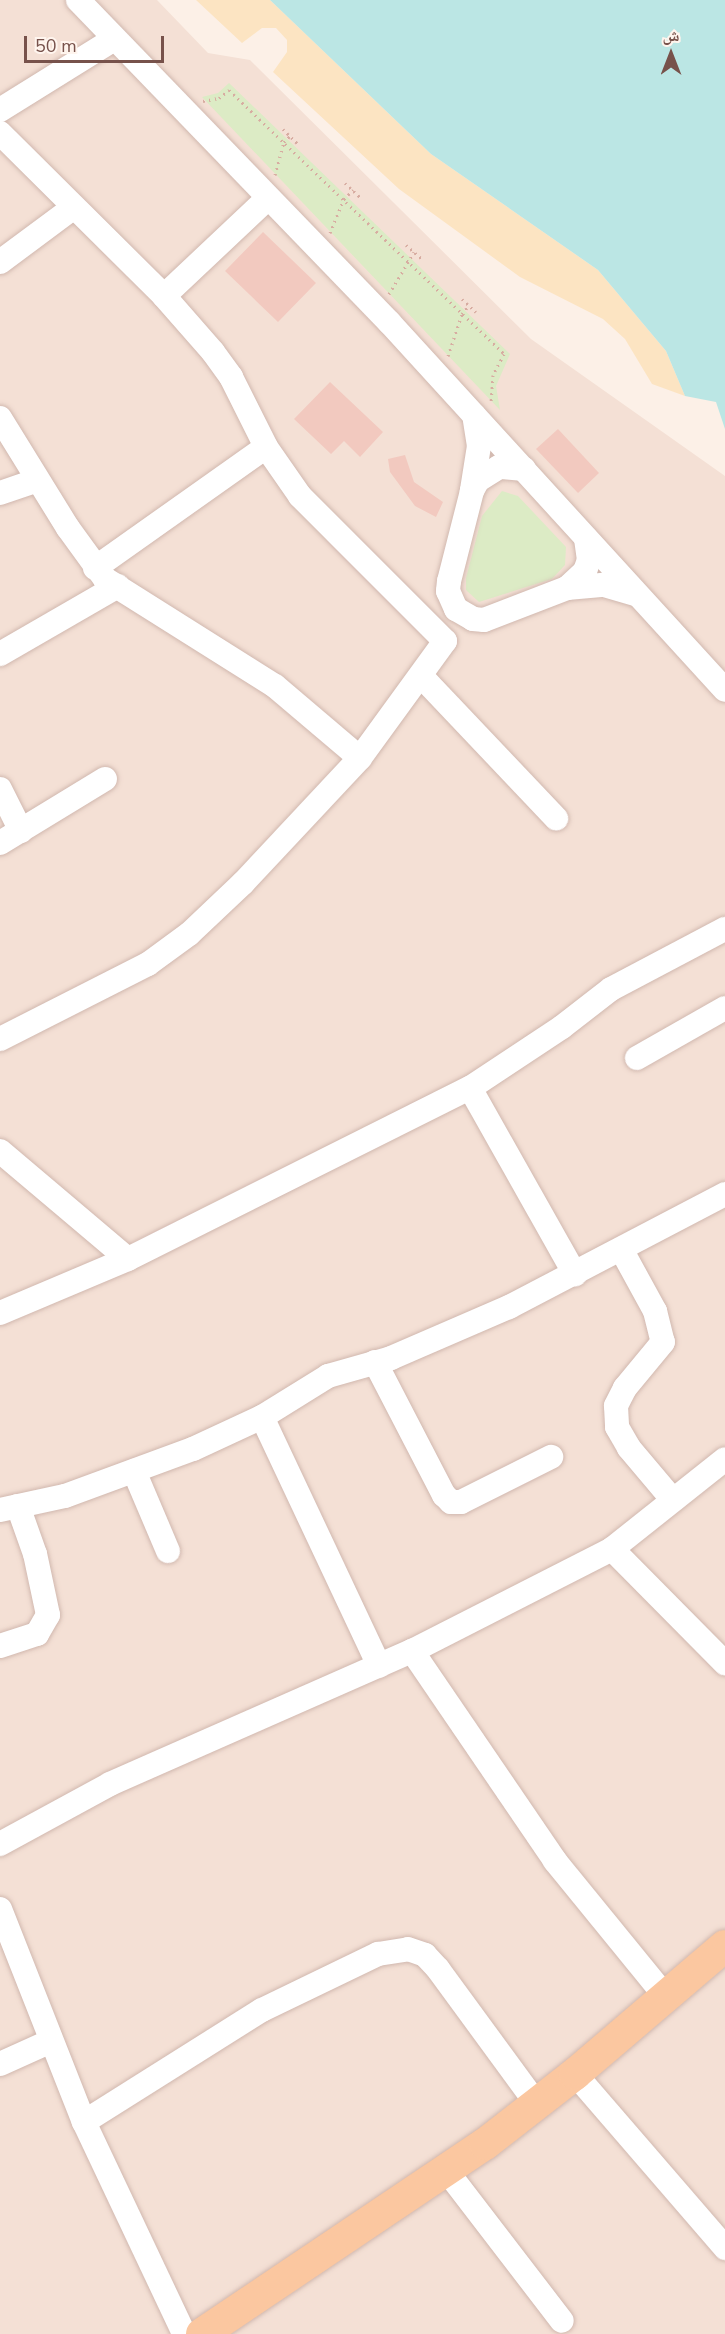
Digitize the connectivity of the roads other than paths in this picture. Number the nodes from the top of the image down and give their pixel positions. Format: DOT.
graph roads {
  1 [pos="78,0"];
  2 [pos="114,39"];
  3 [pos="0,110"];
  4 [pos="0,134"];
  5 [pos="267,199"];
  6 [pos="74,207"];
  7 [pos="0,262"];
  8 [pos="164,296"];
  9 [pos="484,412"];
  10 [pos="0,418"];
  11 [pos="267,447"];
  12 [pos="524,469"];
  13 [pos="37,480"];
  14 [pos="472,490"];
  15 [pos="0,493"];
  16 [pos="586,538"];
  17 [pos="95,568"];
  18 [pos="118,586"];
  19 [pos="567,588"];
  20 [pos="448,591"];
  21 [pos="636,594"];
  22 [pos="483,620"];
  23 [pos="445,641"];
  24 [pos="0,654"];
  25 [pos="422,678"];
  26 [pos="725,690"];
  27 [pos="360,758"];
  28 [pos="105,778"];
  29 [pos="0,789"];
  30 [pos="556,818"];
  31 [pos="21,831"];
  32 [pos="0,843"];
  33 [pos="725,929"];
  34 [pos="725,1008"];
  35 [pos="0,1039"];
  36 [pos="637,1058"];
  37 [pos="470,1088"];
  38 [pos="0,1151"];
  39 [pos="725,1194"];
  40 [pos="621,1249"];
  41 [pos="128,1259"];
  42 [pos="575,1274"];
  43 [pos="0,1313"];
  44 [pos="375,1362"];
  45 [pos="262,1417"];
  46 [pos="552,1457"];
  47 [pos="725,1460"];
  48 [pos="134,1471"];
  49 [pos="672,1500"];
  50 [pos="9,1508"];
  51 [pos="612,1549"];
  52 [pos="168,1551"];
  53 [pos="0,1646"];
  54 [pos="411,1651"];
  55 [pos="724,1659"];
  56 [pos="379,1666"];
  57 [pos="0,1844"];
  58 [pos="0,1909"];
  59 [pos="725,1946"];
  60 [pos="665,1996"];
  61 [pos="51,2041"];
  62 [pos="0,2064"];
  63 [pos="575,2074"];
  64 [pos="536,2103"];
  65 [pos="84,2122"];
  66 [pos="446,2170"];
  67 [pos="721,2235"];
  68 [pos="562,2321"];
  69 [pos="184,2334"];
  70 [pos="202,2334"];
  1 -- 2 [label="street"];
  2 -- 3 [label="street"];
  2 -- 5 [label="street"];
  4 -- 6 [label="street"];
  5 -- 8 [label="street"];
  5 -- 9 [label="street"];
  6 -- 7 [label="street"];
  6 -- 8 [label="street"];
  8 -- 11 [label="street"];
  9 -- 12 [label="street"];
  9 -- 14 [label="street"];
  10 -- 13 [label="street"];
  11 -- 17 [label="street"];
  11 -- 23 [label="street"];
  12 -- 14 [label="street"];
  12 -- 16 [label="street"];
  13 -- 15 [label="street"];
  13 -- 17 [label="street"];
  14 -- 20 [label="street"];
  16 -- 19 [label="street"];
  16 -- 21 [label="street"];
  17 -- 18 [label="street"];
  18 -- 24 [label="street"];
  18 -- 27 [label="street"];
  19 -- 21 [label="street"];
  19 -- 22 [label="street"];
  20 -- 22 [label="street"];
  20 -- 23 [label="street"];
  21 -- 26 [label="street"];
  22 -- 23 [label="street"];
  23 -- 25 [label="street"];
  25 -- 27 [label="street"];
  25 -- 30 [label="street"];
  27 -- 35 [label="street"];
  28 -- 31 [label="street"];
  29 -- 31 [label="street"];
  31 -- 32 [label="street"];
  33 -- 37 [label="street"];
  34 -- 36 [label="street"];
  37 -- 41 [label="street"];
  37 -- 42 [label="street"];
  38 -- 41 [label="street"];
  39 -- 40 [label="street"];
  40 -- 42 [label="street"];
  40 -- 49 [label="street"];
  41 -- 43 [label="street"];
  42 -- 44 [label="street"];
  44 -- 45 [label="street"];
  44 -- 46 [label="street"];
  45 -- 48 [label="street"];
  45 -- 56 [label="street"];
  47 -- 49 [label="street"];
  48 -- 50 [label="street"];
  48 -- 52 [label="street"];
  49 -- 51 [label="street"];
  50 -- 53 [label="street"];
  51 -- 54 [label="street"];
  51 -- 55 [label="street"];
  54 -- 56 [label="street"];
  54 -- 60 [label="street"];
  56 -- 57 [label="street"];
  58 -- 61 [label="street"];
  59 -- 60 [label="main road"];
  60 -- 63 [label="main road"];
  61 -- 62 [label="street"];
  61 -- 65 [label="street"];
  63 -- 64 [label="main road"];
  63 -- 67 [label="street"];
  64 -- 65 [label="street"];
  64 -- 66 [label="main road"];
  65 -- 69 [label="street"];
  66 -- 68 [label="street"];
  66 -- 70 [label="main road"];
}
